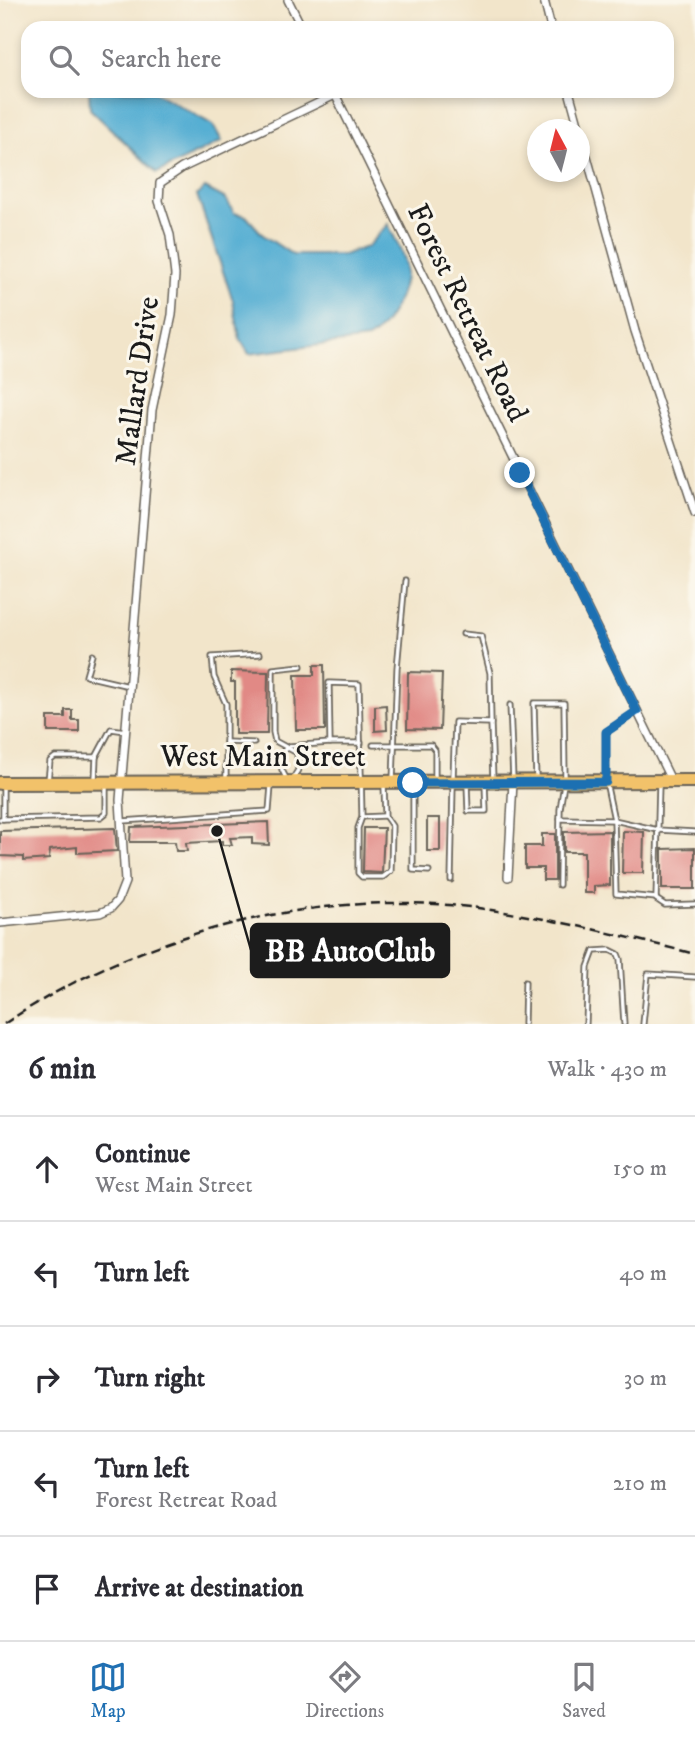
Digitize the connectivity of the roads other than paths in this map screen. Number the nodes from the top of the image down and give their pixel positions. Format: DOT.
graph roads {
  1 [pos="288,0"];
  2 [pos="544,0"];
  3 [pos="298,21"];
  4 [pos="549,21"];
  5 [pos="324,98"];
  6 [pos="336,98"];
  7 [pos="571,98"];
  8 [pos="695,513"];
  9 [pos="405,581"];
  10 [pos="463,634"];
  11 [pos="260,654"];
  12 [pos="92,655"];
  13 [pos="301,666"];
  14 [pos="131,687"];
  15 [pos="510,705"];
  16 [pos="637,711"];
  17 [pos="491,723"];
  18 [pos="127,731"];
  19 [pos="226,742"];
  20 [pos="254,743"];
  21 [pos="330,743"];
  22 [pos="361,743"];
  23 [pos="373,745"];
  24 [pos="394,745"];
  25 [pos="289,746"];
  26 [pos="96,757"];
  27 [pos="435,782"];
  28 [pos="453,782"];
  29 [pos="467,782"];
  30 [pos="489,782"];
  31 [pos="513,782"];
  32 [pos="536,782"];
  33 [pos="565,782"];
  34 [pos="606,782"];
  35 [pos="665,782"];
  36 [pos="695,782"];
  37 [pos="2,783"];
  38 [pos="226,783"];
  39 [pos="361,783"];
  40 [pos="388,783"];
  41 [pos="413,783"];
  42 [pos="48,784"];
  43 [pos="101,784"];
  44 [pos="123,784"];
  45 [pos="271,784"];
  46 [pos="289,784"];
  47 [pos="385,816"];
  48 [pos="362,817"];
  49 [pos="1,819"];
  50 [pos="560,819"];
  51 [pos="614,820"];
  52 [pos="121,822"];
  53 [pos="658,830"];
  54 [pos="695,832"];
  55 [pos="429,871"];
  56 [pos="508,877"];
  57 [pos="451,880"];
  58 [pos="559,885"];
  59 [pos="656,898"];
  60 [pos="695,904"];
  61 [pos="0,923"];
  62 [pos="695,977"];
  63 [pos="525,982"];
  64 [pos="524,1024"];
  65 [pos="586,1024"];
  66 [pos="624,1024"];
  67 [pos="643,1024"];
  1 -- 3 [label="street"];
  2 -- 4 [label="street"];
  5 -- 14 [label="street, Mallard Drive"];
  6 -- 16 [label="street, Forest Retreat Road"];
  7 -- 8 [label="street"];
  9 -- 24 [label="lane"];
  10 -- 17 [label="lane"];
  11 -- 19 [label="lane"];
  12 -- 14 [label="lane"];
  13 -- 25 [label="lane"];
  14 -- 18 [label="street, Mallard Drive"];
  15 -- 31 [label="lane"];
  16 -- 34 [label="lane"];
  16 -- 35 [label="street, Forest Retreat Road"];
  17 -- 28 [label="lane"];
  17 -- 30 [label="lane"];
  18 -- 26 [label="lane"];
  18 -- 44 [label="street, Mallard Drive"];
  19 -- 20 [label="lane"];
  19 -- 38 [label="lane"];
  21 -- 22 [label="lane"];
  21 -- 22 [label="lane"];
  21 -- 25 [label="lane"];
  22 -- 39 [label="lane"];
  23 -- 24 [label="lane"];
  24 -- 27 [label="lane"];
  24 -- 40 [label="lane"];
  25 -- 46 [label="lane"];
  25 -- 46 [label="lane"];
  26 -- 42 [label="lane"];
  26 -- 43 [label="lane"];
  27 -- 28 [label="main road, West Main Street"];
  27 -- 41 [label="main road, West Main Street"];
  28 -- 29 [label="main road, West Main Street"];
  28 -- 57 [label="lane"];
  29 -- 30 [label="main road, West Main Street"];
  29 -- 30 [label="lane"];
  30 -- 31 [label="main road, West Main Street"];
  31 -- 32 [label="main road, West Main Street"];
  31 -- 56 [label="street"];
  32 -- 33 [label="main road, West Main Street"];
  32 -- 33 [label="lane"];
  33 -- 34 [label="main road, West Main Street"];
  33 -- 50 [label="lane"];
  34 -- 35 [label="main road, West Main Street"];
  34 -- 51 [label="lane"];
  35 -- 36 [label="main road, West Main Street"];
  35 -- 53 [label="lane"];
  37 -- 42 [label="main road, West Main Street"];
  37 -- 49 [label="lane"];
  38 -- 44 [label="main road, West Main Street"];
  38 -- 45 [label="main road, West Main Street"];
  39 -- 40 [label="main road, West Main Street"];
  39 -- 46 [label="main road, West Main Street"];
  39 -- 48 [label="lane"];
  40 -- 41 [label="main road, West Main Street"];
  40 -- 47 [label="lane"];
  41 -- 55 [label="lane"];
  42 -- 43 [label="main road, West Main Street"];
  43 -- 44 [label="main road, West Main Street"];
  43 -- 49 [label="lane"];
  44 -- 52 [label="street, Mallard Drive"];
  45 -- 46 [label="main road, West Main Street"];
  45 -- 52 [label="lane"];
  47 -- 48 [label="lane"];
  47 -- 48 [label="lane"];
  50 -- 51 [label="lane"];
  50 -- 58 [label="lane"];
  51 -- 53 [label="lane"];
  51 -- 59 [label="lane"];
  52 -- 61 [label="street, Mallard Drive"];
  53 -- 54 [label="lane"];
  53 -- 59 [label="lane"];
  59 -- 60 [label="lane"];
  62 -- 67 [label="lane"];
  63 -- 64 [label="lane"];
  65 -- 66 [label="lane"];
}
